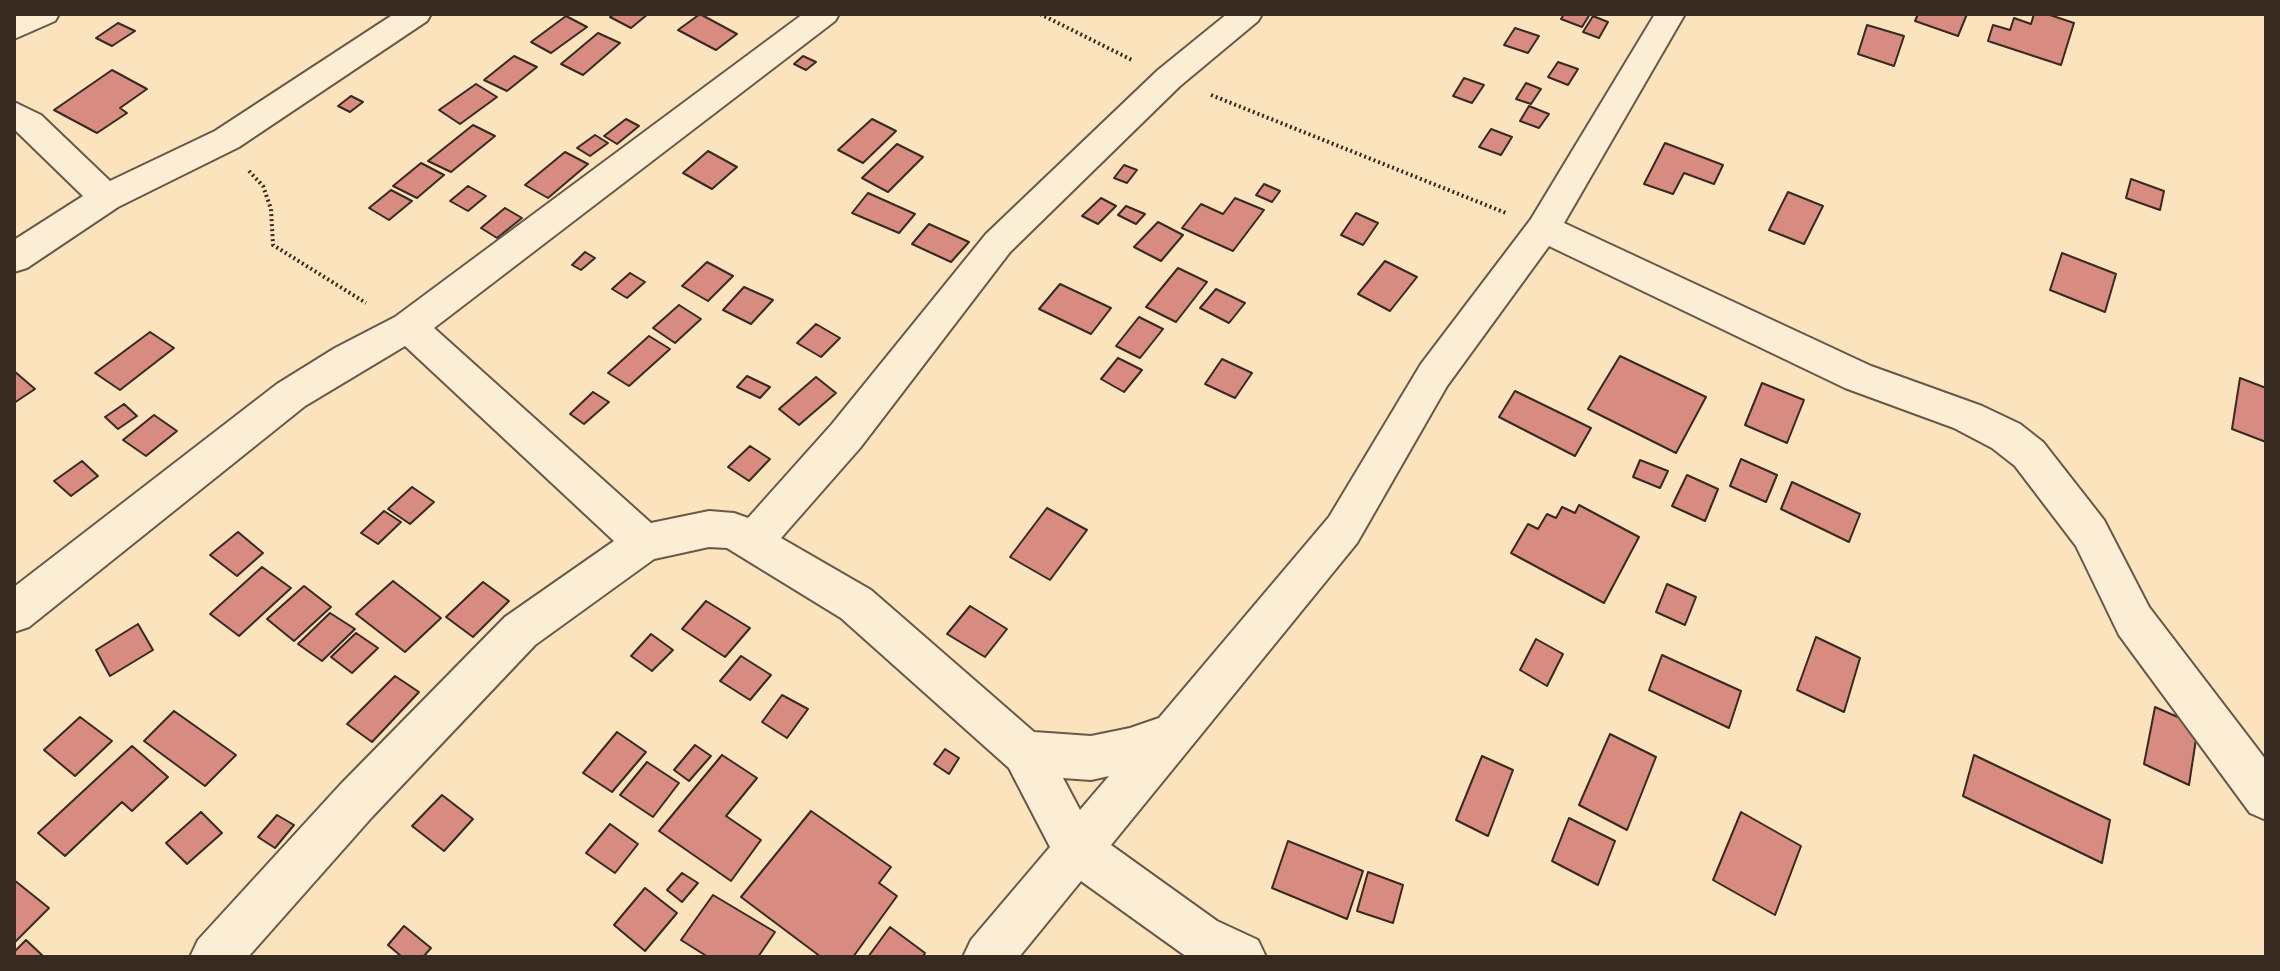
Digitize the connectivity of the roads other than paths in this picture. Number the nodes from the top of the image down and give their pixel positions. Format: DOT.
graph roads {
  1 [pos="44,14"];
  2 [pos="416,14"];
  3 [pos="824,14"];
  4 [pos="1247,14"];
  5 [pos="1670,14"];
  6 [pos="14,29"];
  7 [pos="14,114"];
  8 [pos="106,198"];
  9 [pos="1543,228"];
  10 [pos="14,258"];
  11 [pos="408,327"];
  12 [pos="753,541"];
  13 [pos="644,543"];
  14 [pos="14,613"];
  15 [pos="1173,734"];
  16 [pos="1025,753"];
  17 [pos="2266,797"];
  18 [pos="1076,849"];
  19 [pos="215,957"];
  20 [pos="988,957"];
  21 [pos="1241,957"];
  1 -- 6 [label="street"];
  2 -- 8 [label="street"];
  3 -- 11 [label="street"];
  4 -- 12 [label="street"];
  5 -- 9 [label="street"];
  7 -- 8 [label="street"];
  8 -- 10 [label="street"];
  9 -- 15 [label="street"];
  9 -- 17 [label="street"];
  11 -- 13 [label="street"];
  11 -- 14 [label="street"];
  12 -- 13 [label="street"];
  12 -- 16 [label="street"];
  13 -- 19 [label="street"];
  15 -- 16 [label="street"];
  15 -- 18 [label="street"];
  16 -- 18 [label="street"];
  18 -- 20 [label="street"];
  18 -- 21 [label="street"];
}
